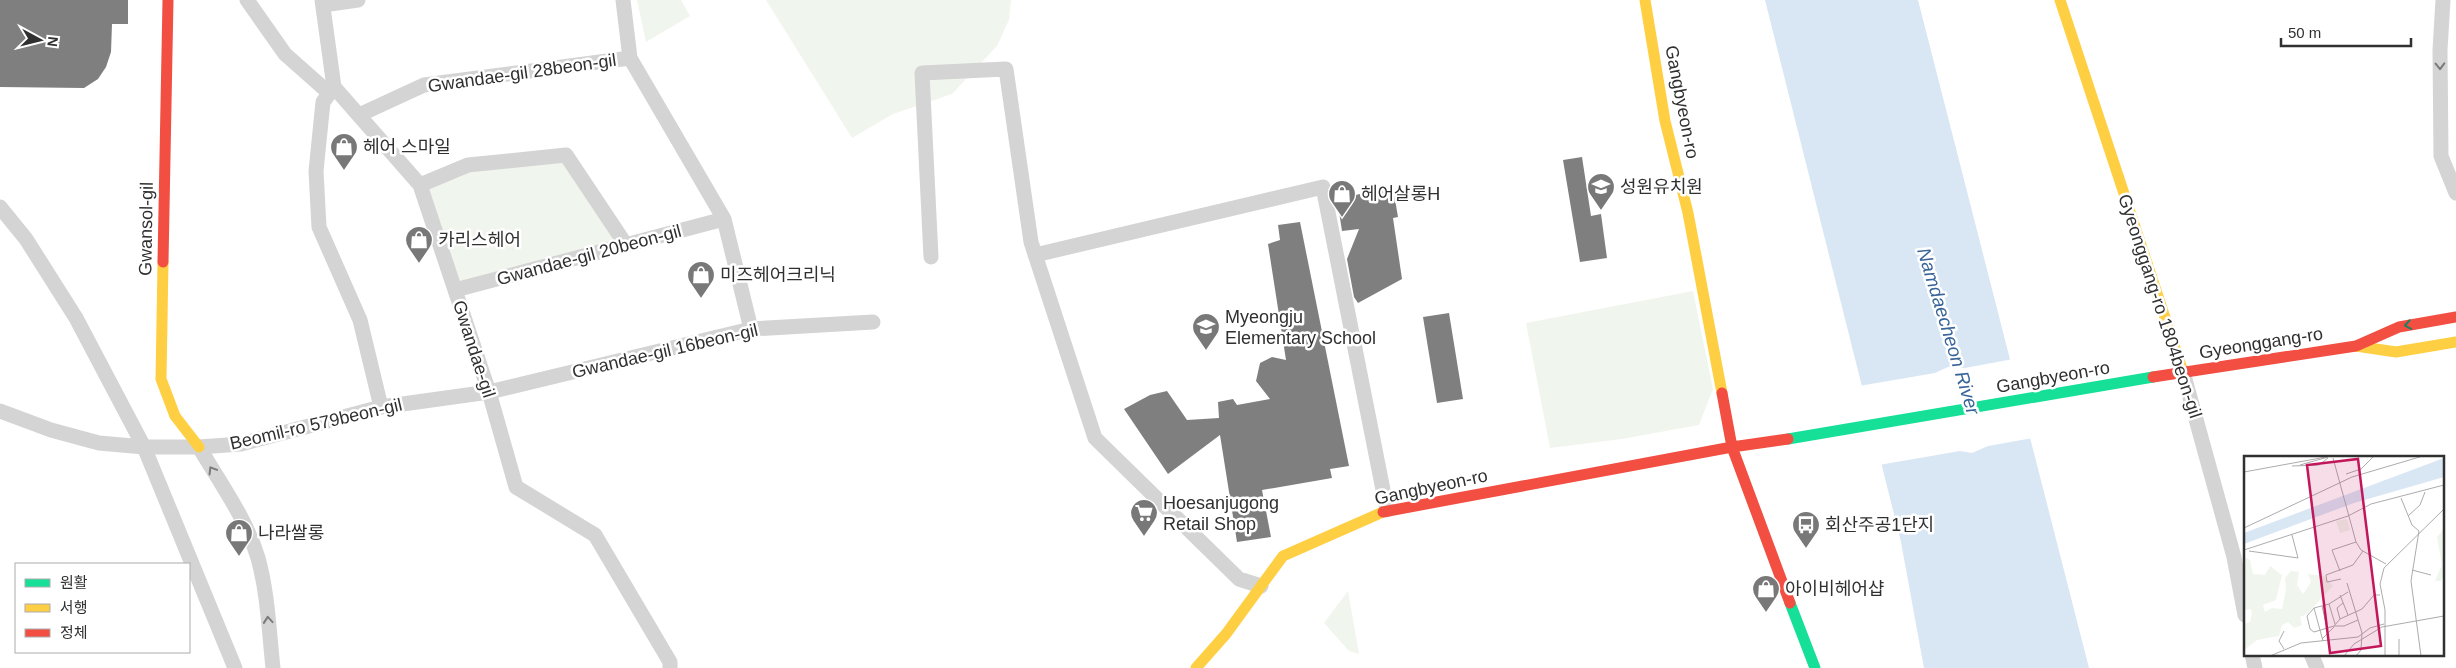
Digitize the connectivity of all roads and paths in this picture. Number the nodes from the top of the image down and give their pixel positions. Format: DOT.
graph roads {
  1 [pos="168,0"];
  2 [pos="247,0"];
  3 [pos="358,0"];
  4 [pos="623,0"];
  5 [pos="1645,0"];
  6 [pos="2060,0"];
  7 [pos="2443,0"];
  8 [pos="322,2"];
  9 [pos="630,58"];
  10 [pos="332,90"];
  11 [pos="359,115"];
  12 [pos="420,184"];
  13 [pos="2456,193"];
  14 [pos="0,207"];
  15 [pos="724,219"];
  16 [pos="626,245"];
  17 [pos="1035,255"];
  18 [pos="931,257"];
  19 [pos="455,290"];
  20 [pos="2456,317"];
  21 [pos="873,322"];
  22 [pos="751,329"];
  23 [pos="2456,342"];
  24 [pos="2356,346"];
  25 [pos="2177,373"];
  26 [pos="489,392"];
  27 [pos="381,407"];
  28 [pos="0,412"];
  29 [pos="1732,446"];
  30 [pos="144,447"];
  31 [pos="199,447"];
  32 [pos="1387,510"];
  33 [pos="2227,533"];
  34 [pos="2244,553"];
  35 [pos="1261,586"];
  36 [pos="2244,610"];
  37 [pos="2312,656"];
  38 [pos="236,668"];
  39 [pos="273,668"];
  40 [pos="670,668"];
  41 [pos="1196,668"];
  42 [pos="1814,668"];
  43 [pos="2316,668"];
  1 -- 31 [label="street, Gwansol-gil"];
  2 -- 10 [label="street, Gwandae-gil"];
  3 -- 8 [label="street"];
  4 -- 9 [label="street"];
  5 -- 29 [label="street, Gangbyeon-ro"];
  6 -- 25 [label="street, Gyeonggang-ro 1804beon-gil"];
  7 -- 13 [label="street, one-way"];
  8 -- 10 [label="street"];
  9 -- 11 [label="street, Gwandae-gil 28beon-gil"];
  9 -- 15 [label="street"];
  10 -- 11 [label="street, Gwandae-gil"];
  10 -- 27 [label="street"];
  11 -- 12 [label="street, Gwandae-gil"];
  12 -- 16 [label="street"];
  12 -- 19 [label="street, Gwandae-gil"];
  14 -- 30 [label="street"];
  15 -- 16 [label="street, Gwandae-gil 20beon-gil"];
  15 -- 22 [label="street"];
  16 -- 19 [label="street, Gwandae-gil 20beon-gil"];
  17 -- 18 [label="street"];
  17 -- 32 [label="street"];
  17 -- 35 [label="street"];
  19 -- 26 [label="street, Gwandae-gil"];
  20 -- 24 [label="street, Gyeonggang-ro, one-way"];
  21 -- 22 [label="street, Gwandae-gil 16beon-gil"];
  22 -- 26 [label="street, Gwandae-gil 16beon-gil"];
  23 -- 24 [label="street, Gyeonggang-ro"];
  24 -- 25 [label="street, Gyeonggang-ro"];
  25 -- 29 [label="street, Gangbyeon-ro"];
  25 -- 33 [label="street, Gyeonggang-ro 1804beon-gil"];
  26 -- 27 [label="street, Beomil-ro 579beon-gil"];
  26 -- 40 [label="street, Gwandae-gil"];
  27 -- 31 [label="street, Beomil-ro 579beon-gil"];
  28 -- 30 [label="street, Beomil-ro 579beon-gil"];
  29 -- 32 [label="street, Gangbyeon-ro"];
  29 -- 42 [label="street, Gangbyeon-ro"];
  30 -- 31 [label="street, Beomil-ro 579beon-gil"];
  30 -- 38 [label="street"];
  39 -- 31 [label="street, one-way"];
  32 -- 35 [label="street, Gangbyeon-ro"];
  33 -- 34 [label="street"];
  33 -- 36 [label="street, Gyeonggang-ro 1804beon-gil"];
  35 -- 41 [label="street, Gangbyeon-ro"];
  37 -- 43 [label="street"];
}
